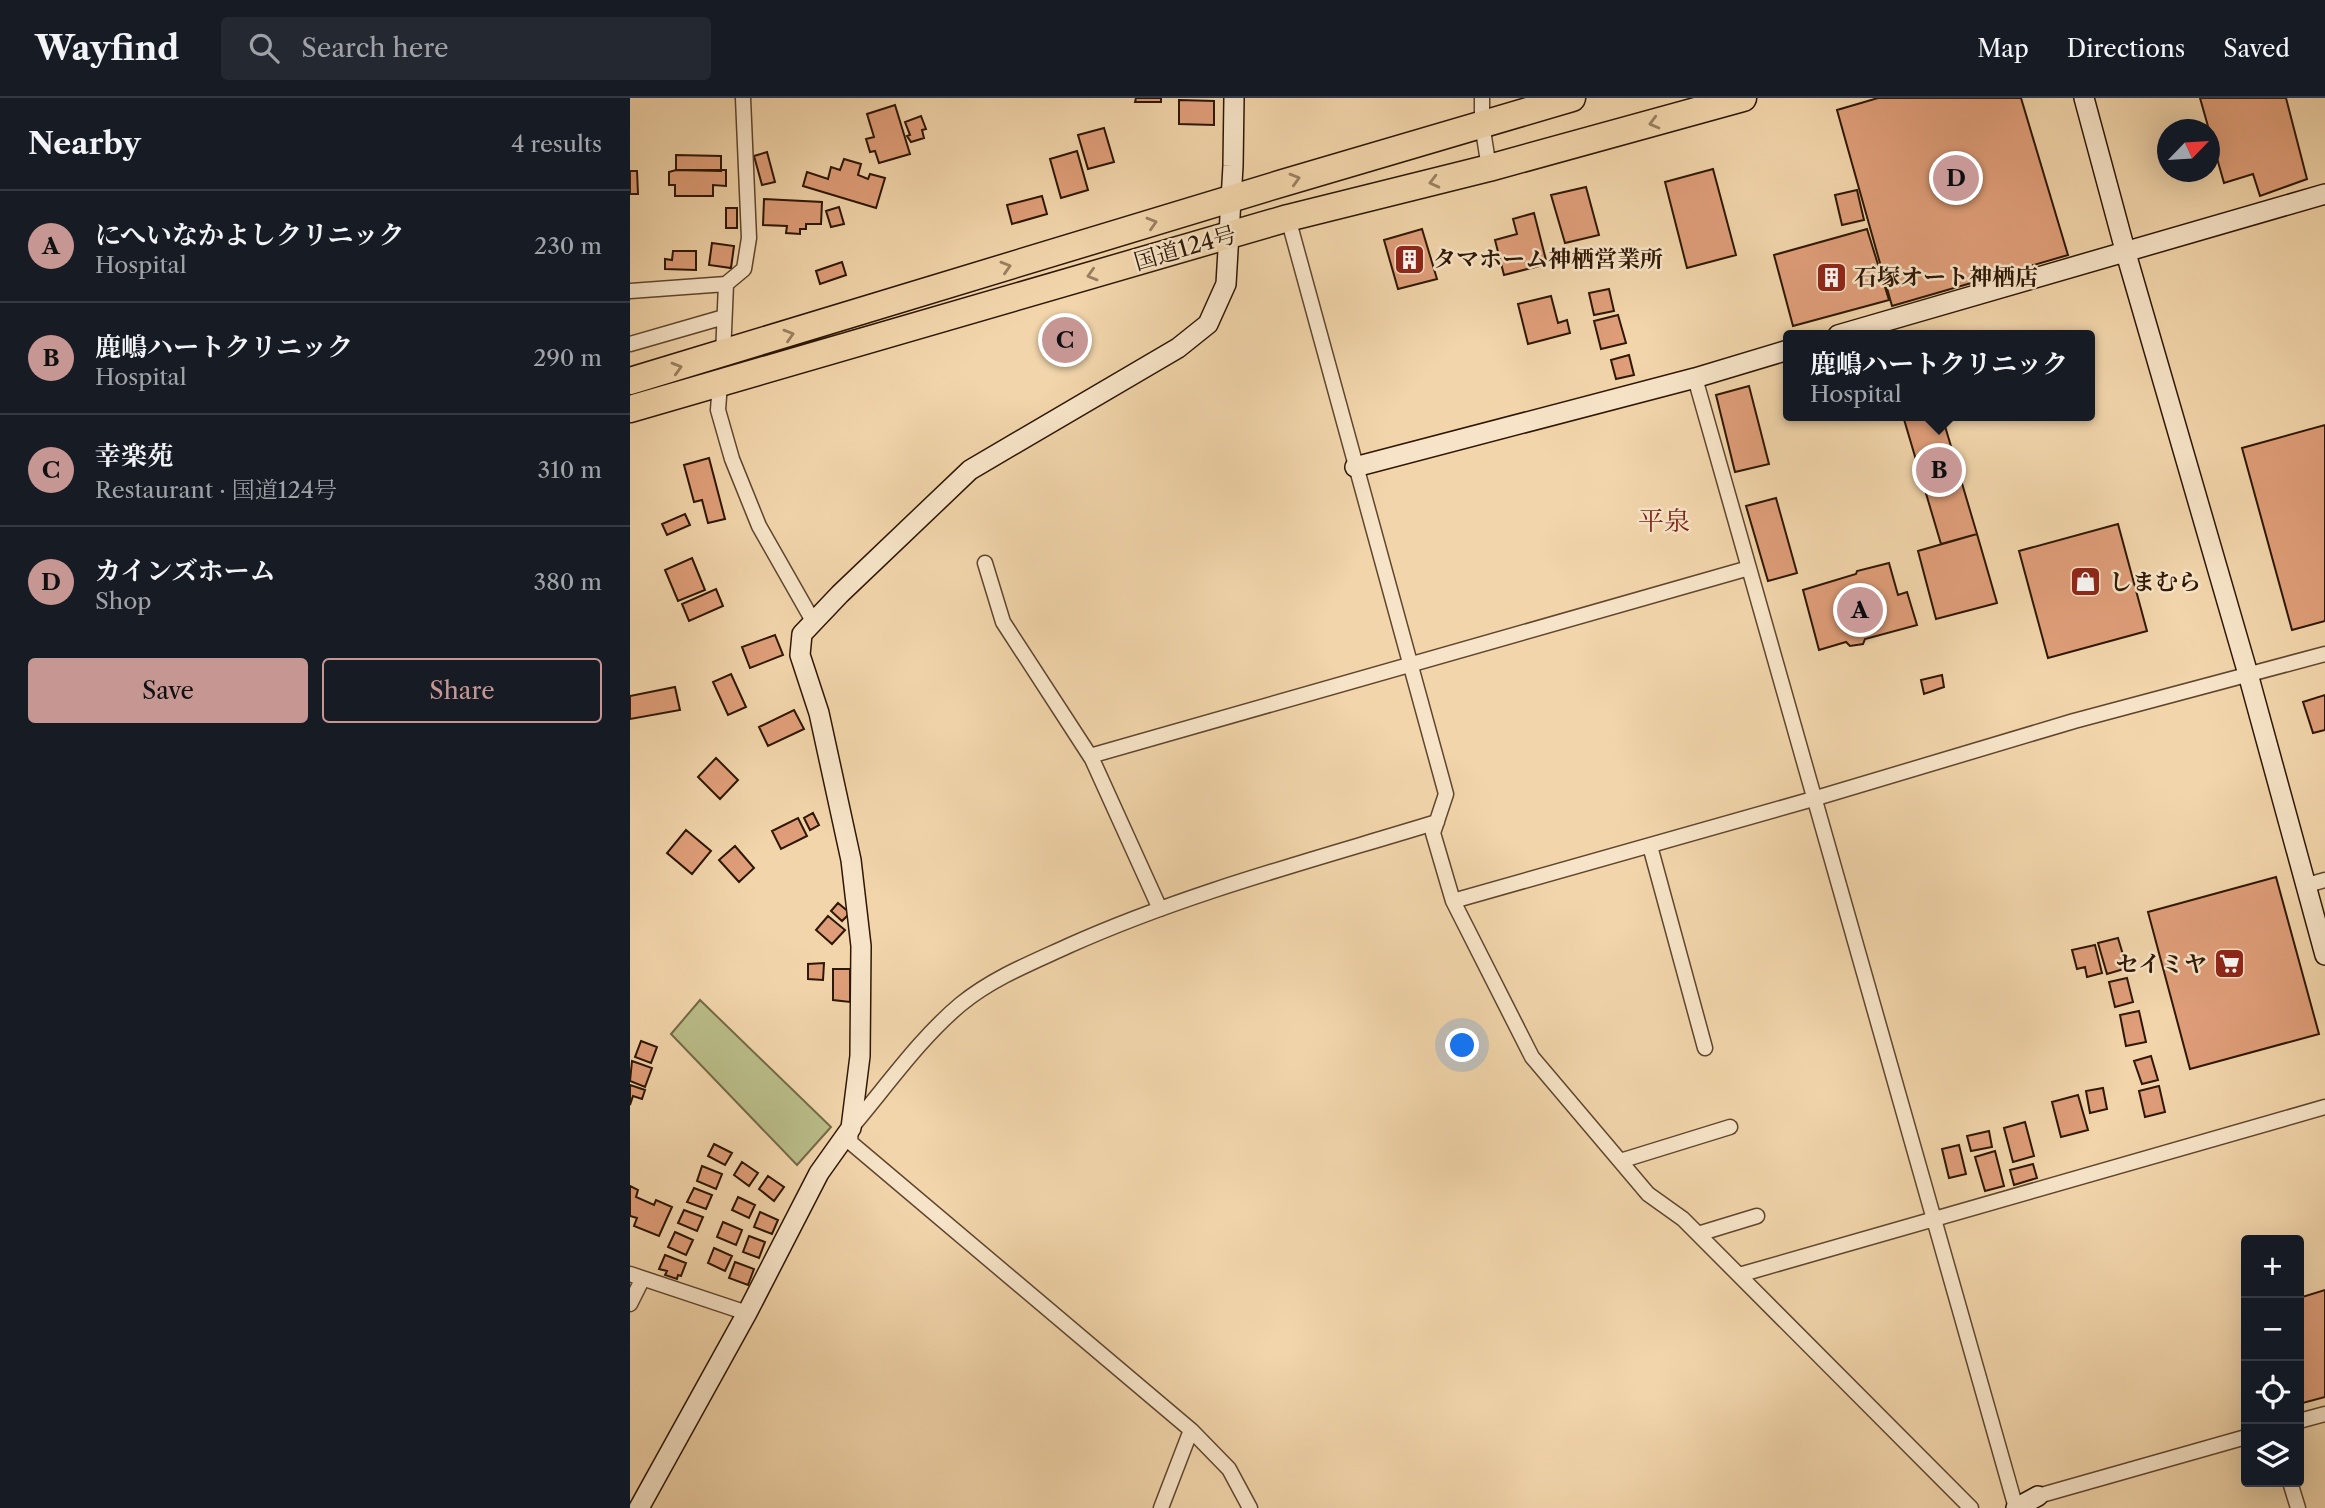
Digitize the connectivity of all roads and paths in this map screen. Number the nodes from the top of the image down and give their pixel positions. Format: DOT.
graph roads {
  1 [pos="743,98"];
  2 [pos="1234,98"];
  3 [pos="1482,98"];
  4 [pos="1572,98"];
  5 [pos="1743,98"];
  6 [pos="2084,98"];
  7 [pos="1482,124"];
  8 [pos="1489,168"];
  9 [pos="2325,194"];
  10 [pos="1230,200"];
  11 [pos="1288,218"];
  12 [pos="1228,236"];
  13 [pos="2125,250"];
  14 [pos="726,284"];
  15 [pos="630,291"];
  16 [pos="724,317"];
  17 [pos="1855,330"];
  18 [pos="630,344"];
  19 [pos="1783,352"];
  20 [pos="723,355"];
  21 [pos="1695,378"];
  22 [pos="630,381"];
  23 [pos="720,383"];
  24 [pos="630,409"];
  25 [pos="1355,467"];
  26 [pos="985,563"];
  27 [pos="1749,568"];
  28 [pos="813,621"];
  29 [pos="2325,654"];
  30 [pos="1410,663"];
  31 [pos="2248,674"];
  32 [pos="1090,756"];
  33 [pos="1813,799"];
  34 [pos="1437,822"];
  35 [pos="1650,846"];
  36 [pos="2325,880"];
  37 [pos="2304,886"];
  38 [pos="1453,901"];
  39 [pos="1160,909"];
  40 [pos="2325,955"];
  41 [pos="1705,1048"];
  42 [pos="2325,1107"];
  43 [pos="851,1128"];
  44 [pos="1730,1128"];
  45 [pos="1620,1161"];
  46 [pos="1757,1216"];
  47 [pos="1934,1218"];
  48 [pos="1698,1234"];
  49 [pos="1739,1275"];
  50 [pos="636,1277"];
  51 [pos="630,1304"];
  52 [pos="747,1313"];
  53 [pos="2325,1414"];
  54 [pos="2304,1420"];
  55 [pos="1191,1430"];
  56 [pos="2241,1438"];
  57 [pos="2292,1487"];
  58 [pos="2038,1496"];
  59 [pos="639,1508"];
  60 [pos="1161,1508"];
  61 [pos="1250,1508"];
  62 [pos="1970,1508"];
  63 [pos="2016,1508"];
  64 [pos="2298,1508"];
  1 -- 14 [label="street"];
  2 -- 10 [label="street"];
  3 -- 7 [label="street"];
  4 -- 7 [label="highway, 国道124号"];
  5 -- 8 [label="highway, 国道124号, one-way"];
  6 -- 13 [label="street"];
  7 -- 8 [label="street"];
  10 -- 7 [label="highway, 国道124号, one-way"];
  8 -- 11 [label="highway, 国道124号, one-way"];
  9 -- 13 [label="street"];
  10 -- 12 [label="street"];
  20 -- 10 [label="highway, 国道124号, one-way"];
  11 -- 12 [label="highway, 国道124号"];
  11 -- 25 [label="street"];
  12 -- 23 [label="highway, 国道124号, one-way"];
  12 -- 28 [label="street"];
  13 -- 17 [label="street"];
  13 -- 31 [label="street"];
  14 -- 15 [label="street"];
  14 -- 16 [label="street"];
  16 -- 18 [label="street"];
  16 -- 20 [label="street"];
  19 -- 21 [label="street"];
  22 -- 20 [label="highway, 国道124号, one-way"];
  20 -- 23 [label="street"];
  21 -- 25 [label="street"];
  21 -- 27 [label="street"];
  23 -- 24 [label="highway, 国道124号"];
  23 -- 28 [label="street"];
  25 -- 30 [label="street"];
  26 -- 32 [label="street"];
  27 -- 30 [label="street"];
  27 -- 33 [label="street"];
  28 -- 43 [label="street"];
  29 -- 31 [label="street"];
  30 -- 32 [label="street"];
  30 -- 34 [label="street"];
  31 -- 33 [label="street"];
  31 -- 37 [label="street"];
  32 -- 39 [label="street"];
  33 -- 35 [label="street"];
  33 -- 47 [label="street"];
  34 -- 38 [label="street"];
  34 -- 39 [label="street"];
  35 -- 38 [label="street"];
  35 -- 41 [label="street"];
  36 -- 37 [label="street"];
  37 -- 40 [label="street"];
  38 -- 45 [label="street"];
  39 -- 43 [label="street"];
  42 -- 47 [label="street"];
  43 -- 52 [label="street"];
  43 -- 55 [label="street"];
  44 -- 45 [label="street"];
  45 -- 48 [label="street"];
  46 -- 48 [label="street"];
  47 -- 49 [label="street"];
  47 -- 63 [label="street"];
  48 -- 49 [label="street"];
  49 -- 62 [label="street"];
  50 -- 51 [label="street"];
  50 -- 52 [label="street"];
  52 -- 59 [label="street"];
  53 -- 54 [label="street"];
  55 -- 60 [label="street"];
  55 -- 61 [label="street"];
  56 -- 58 [label="street"];
  57 -- 64 [label="street"];
  58 -- 63 [label="street"];
}
